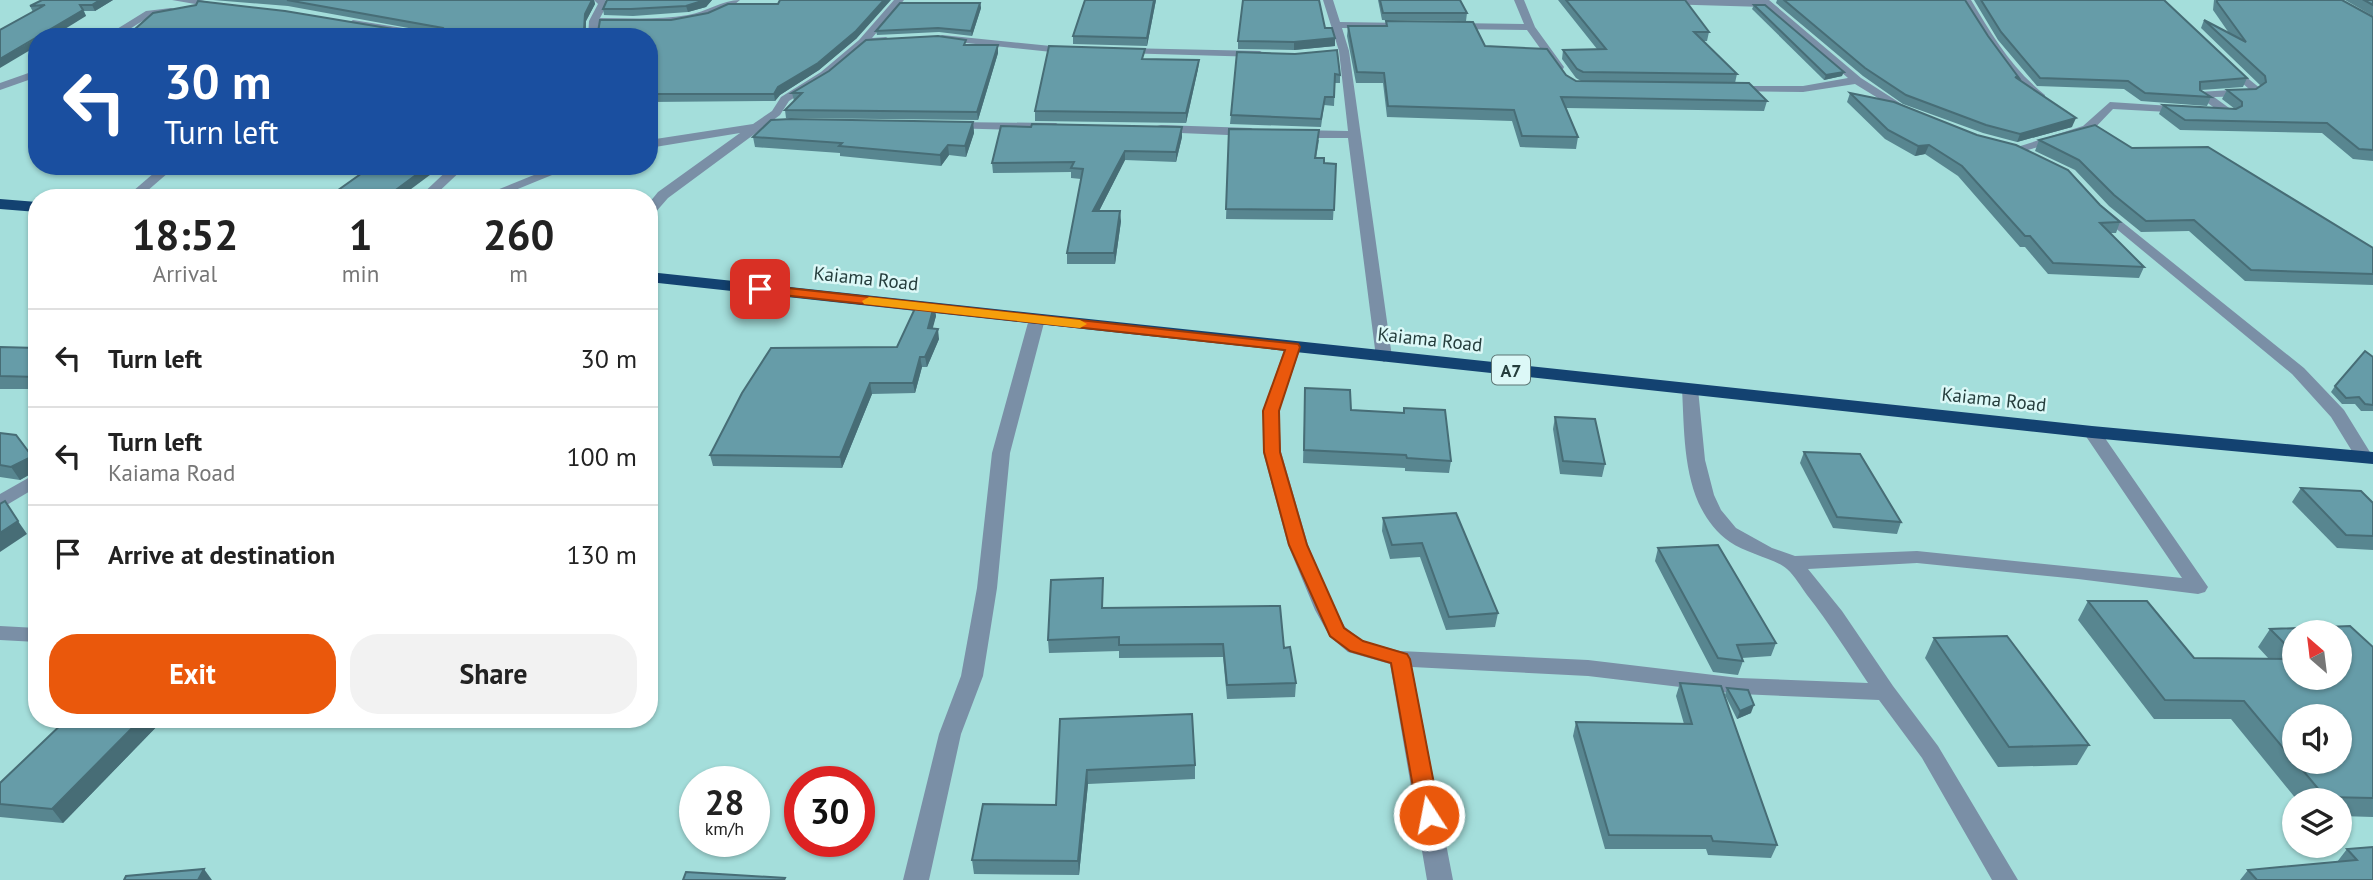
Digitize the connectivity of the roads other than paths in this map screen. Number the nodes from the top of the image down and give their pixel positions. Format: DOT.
graph roads {
  1 [pos="175,0"];
  2 [pos="599,0"];
  3 [pos="735,0"];
  4 [pos="900,0"];
  5 [pos="1328,0"];
  6 [pos="1519,0"];
  7 [pos="1626,0"];
  8 [pos="1966,0"];
  9 [pos="1765,2"];
  10 [pos="213,5"];
  11 [pos="230,5"];
  12 [pos="140,18"];
  13 [pos="594,21"];
  14 [pos="343,24"];
  15 [pos="1336,24"];
  16 [pos="1419,26"];
  17 [pos="1447,26"];
  18 [pos="1530,27"];
  19 [pos="124,28"];
  20 [pos="373,28"];
  21 [pos="594,28"];
  22 [pos="928,38"];
  23 [pos="893,39"];
  24 [pos="863,42"];
  25 [pos="1084,51"];
  26 [pos="1107,51"];
  27 [pos="1270,54"];
  28 [pos="2224,61"];
  29 [pos="28,76"];
  30 [pos="1857,80"];
  31 [pos="1570,82"];
  32 [pos="0,87"];
  33 [pos="1724,89"];
  34 [pos="1803,89"];
  35 [pos="1841,95"];
  36 [pos="1863,100"];
  37 [pos="2046,101"];
  38 [pos="1898,108"];
  39 [pos="1917,116"];
  40 [pos="804,123"];
  41 [pos="758,125"];
  42 [pos="944,125"];
  43 [pos="1065,127"];
  44 [pos="1147,129"];
  45 [pos="1354,135"];
  46 [pos="658,142"];
  47 [pos="2038,159"];
  48 [pos="159,175"];
  49 [pos="450,175"];
  50 [pos="544,175"];
  51 [pos="142,189"];
  52 [pos="434,189"];
  53 [pos="507,189"];
  54 [pos="658,201"];
  55 [pos="2094,202"];
  56 [pos="0,204"];
  57 [pos="28,206"];
  58 [pos="658,278"];
  59 [pos="1037,319"];
  60 [pos="1293,347"];
  61 [pos="1384,356"];
  62 [pos="1690,389"];
  63 [pos="2092,432"];
  64 [pos="2368,458"];
  65 [pos="28,483"];
  66 [pos="4,498"];
  67 [pos="1793,563"];
  68 [pos="0,633"];
  69 [pos="28,635"];
  70 [pos="1400,659"];
  71 [pos="1885,692"];
  72 [pos="916,880"];
  73 [pos="1440,880"];
  74 [pos="2005,880"];
  1 -- 10 [label="street"];
  1 -- 12 [label="street"];
  2 -- 13 [label="street"];
  3 -- 13 [label="street"];
  4 -- 24 [label="street"];
  5 -- 15 [label="street"];
  6 -- 18 [label="street"];
  7 -- 9 [label="street"];
  8 -- 37 [label="street"];
  9 -- 30 [label="street"];
  10 -- 11 [label="street"];
  10 -- 12 [label="street"];
  12 -- 19 [label="street"];
  13 -- 21 [label="street"];
  14 -- 20 [label="street"];
  15 -- 16 [label="street"];
  15 -- 45 [label="street"];
  17 -- 18 [label="street"];
  18 -- 31 [label="street"];
  22 -- 25 [label="street"];
  23 -- 24 [label="street"];
  24 -- 41 [label="street"];
  26 -- 27 [label="street"];
  28 -- 47 [label="street"];
  29 -- 32 [label="street"];
  30 -- 34 [label="street"];
  30 -- 38 [label="street"];
  33 -- 34 [label="street"];
  34 -- 35 [label="street"];
  36 -- 38 [label="street"];
  38 -- 39 [label="street"];
  40 -- 41 [label="street"];
  41 -- 46 [label="street"];
  41 -- 54 [label="street"];
  42 -- 43 [label="street"];
  44 -- 45 [label="street"];
  45 -- 61 [label="street"];
  48 -- 51 [label="street"];
  49 -- 52 [label="street"];
  50 -- 53 [label="street"];
  55 -- 64 [label="street"];
  56 -- 57 [label="highway"];
  58 -- 59 [label="highway, Kaiama Road / A7"];
  59 -- 60 [label="highway, Kaiama Road / A7"];
  59 -- 72 [label="street"];
  60 -- 61 [label="highway, Kaiama Road / A7"];
  60 -- 70 [label="street"];
  61 -- 62 [label="highway, Kaiama Road / A7"];
  62 -- 63 [label="highway, Kaiama Road / A7"];
  62 -- 67 [label="street"];
  63 -- 64 [label="highway, Kaiama Road / A7"];
  63 -- 67 [label="street"];
  65 -- 66 [label="street"];
  67 -- 71 [label="street"];
  68 -- 69 [label="street"];
  70 -- 71 [label="street"];
  70 -- 73 [label="street"];
  71 -- 74 [label="street"];
}
